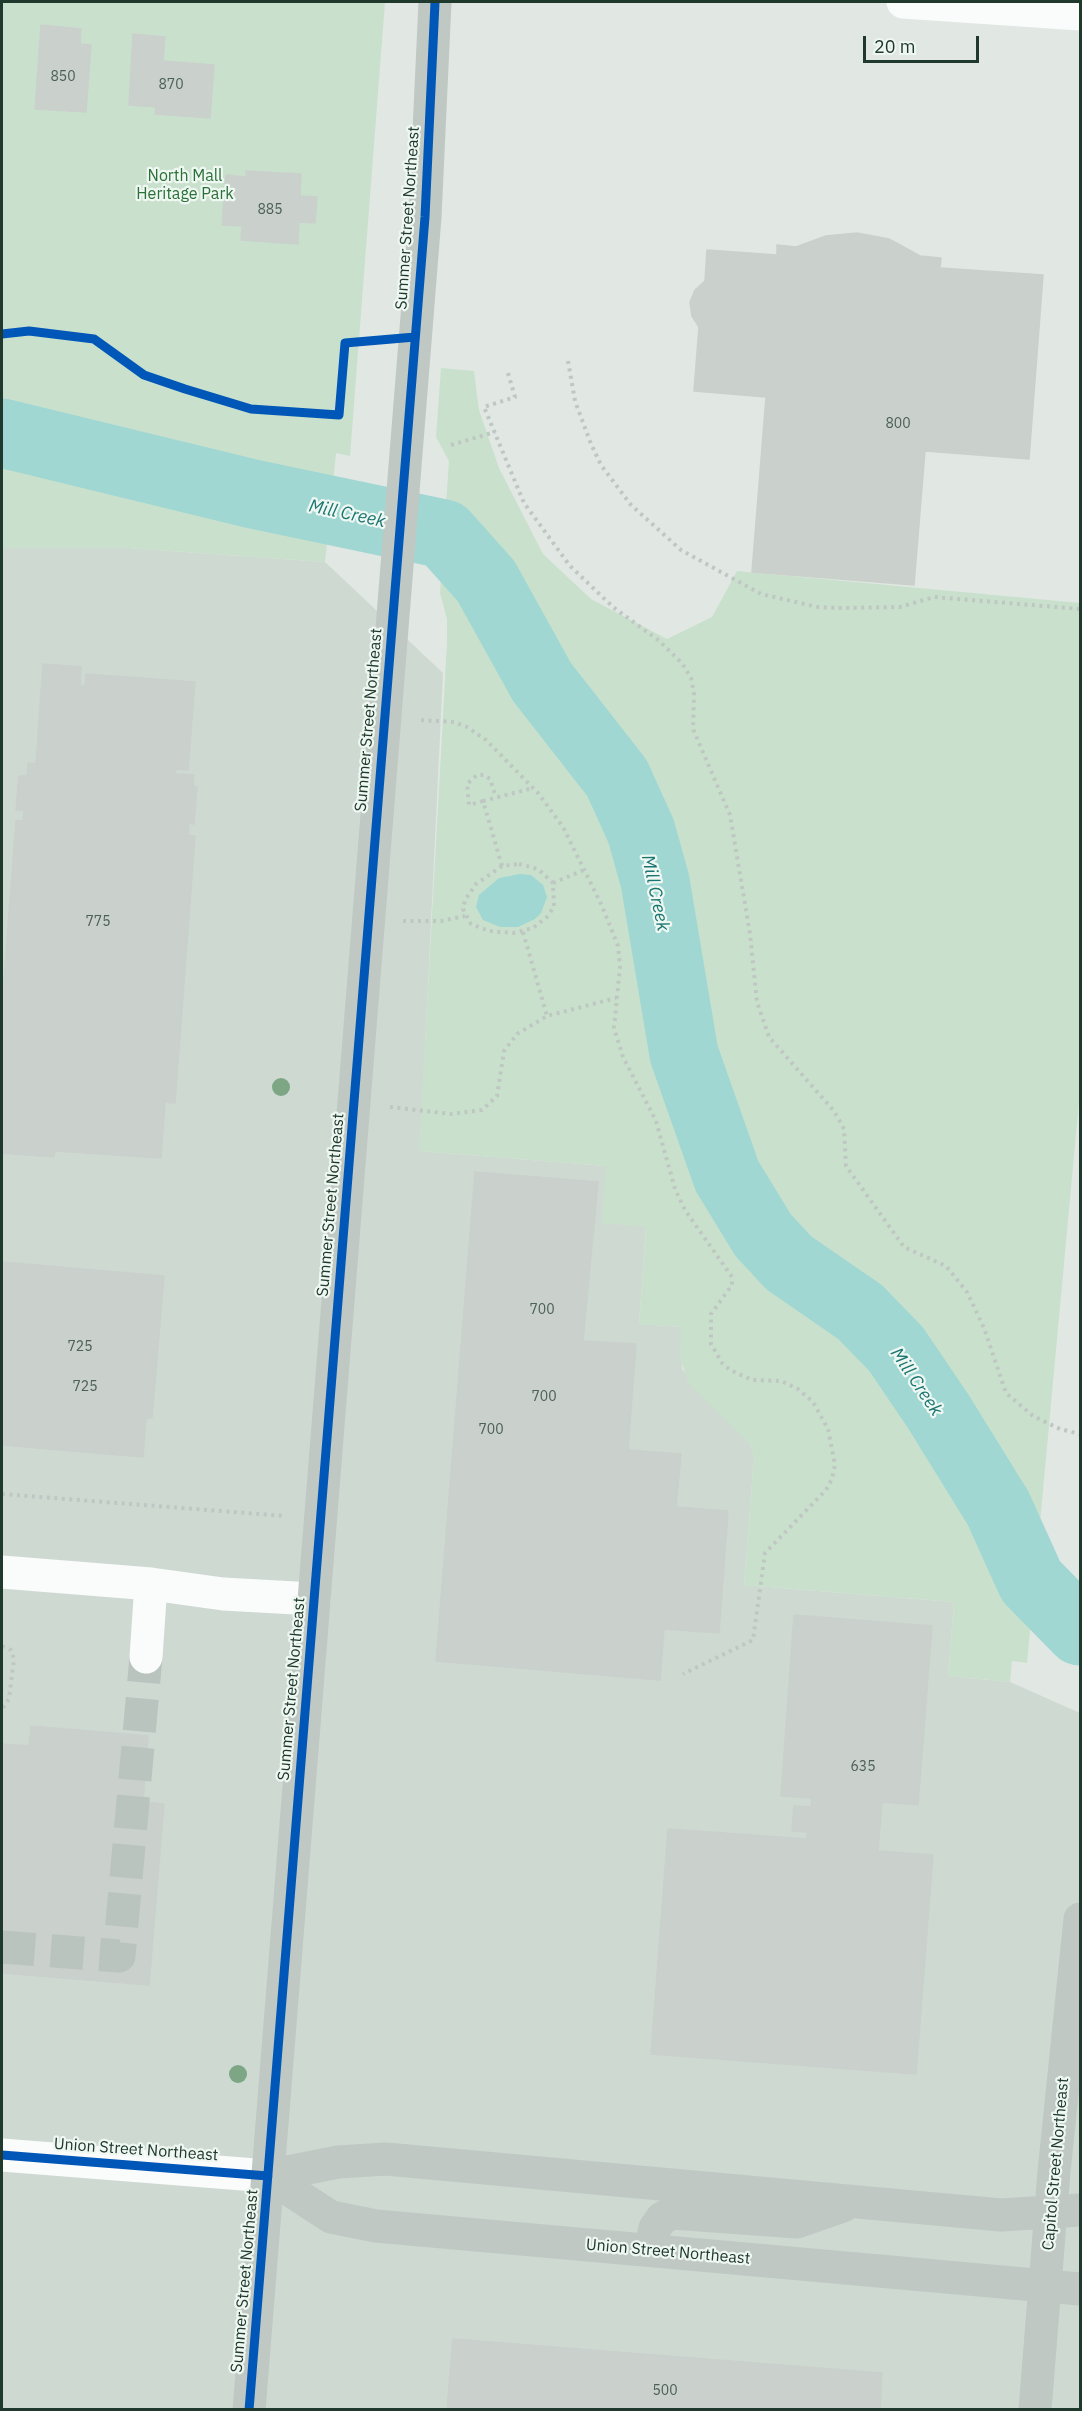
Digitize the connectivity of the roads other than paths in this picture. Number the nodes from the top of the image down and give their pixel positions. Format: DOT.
graph roads {
  1 [pos="435,2"];
  2 [pos="903,2"];
  3 [pos="996,5"];
  4 [pos="1080,14"];
  5 [pos="2,1572"];
  6 [pos="151,1584"];
  7 [pos="314,1599"];
  8 [pos="146,1657"];
  9 [pos="1080,1937"];
  10 [pos="2,2155"];
  11 [pos="268,2176"];
  12 [pos="854,2202"];
  13 [pos="1066,2211"];
  14 [pos="650,2250"];
  15 [pos="1045,2286"];
  16 [pos="1080,2289"];
  17 [pos="249,2409"];
  18 [pos="1035,2409"];
  1 -- 7 [label="main road, Summer Street Northeast"];
  2 -- 3 [label="street"];
  3 -- 4 [label="street"];
  5 -- 6 [label="street"];
  6 -- 7 [label="street"];
  6 -- 8 [label="street"];
  7 -- 11 [label="main road, Summer Street Northeast"];
  9 -- 13 [label="main road, Capitol Street Northeast"];
  10 -- 11 [label="street, Union Street Northeast"];
  11 -- 12 [label="main road, Union Street Northeast"];
  11 -- 14 [label="main road, Union Street Northeast"];
  11 -- 17 [label="main road, Summer Street Northeast"];
  12 -- 13 [label="main road, Union Street Northeast"];
  12 -- 14 [label="main road"];
  13 -- 15 [label="main road, Capitol Street Northeast"];
  14 -- 15 [label="main road, Union Street Northeast"];
  15 -- 16 [label="main road, Union Street Northeast"];
  15 -- 18 [label="main road, Capitol Street Northeast"];
}
